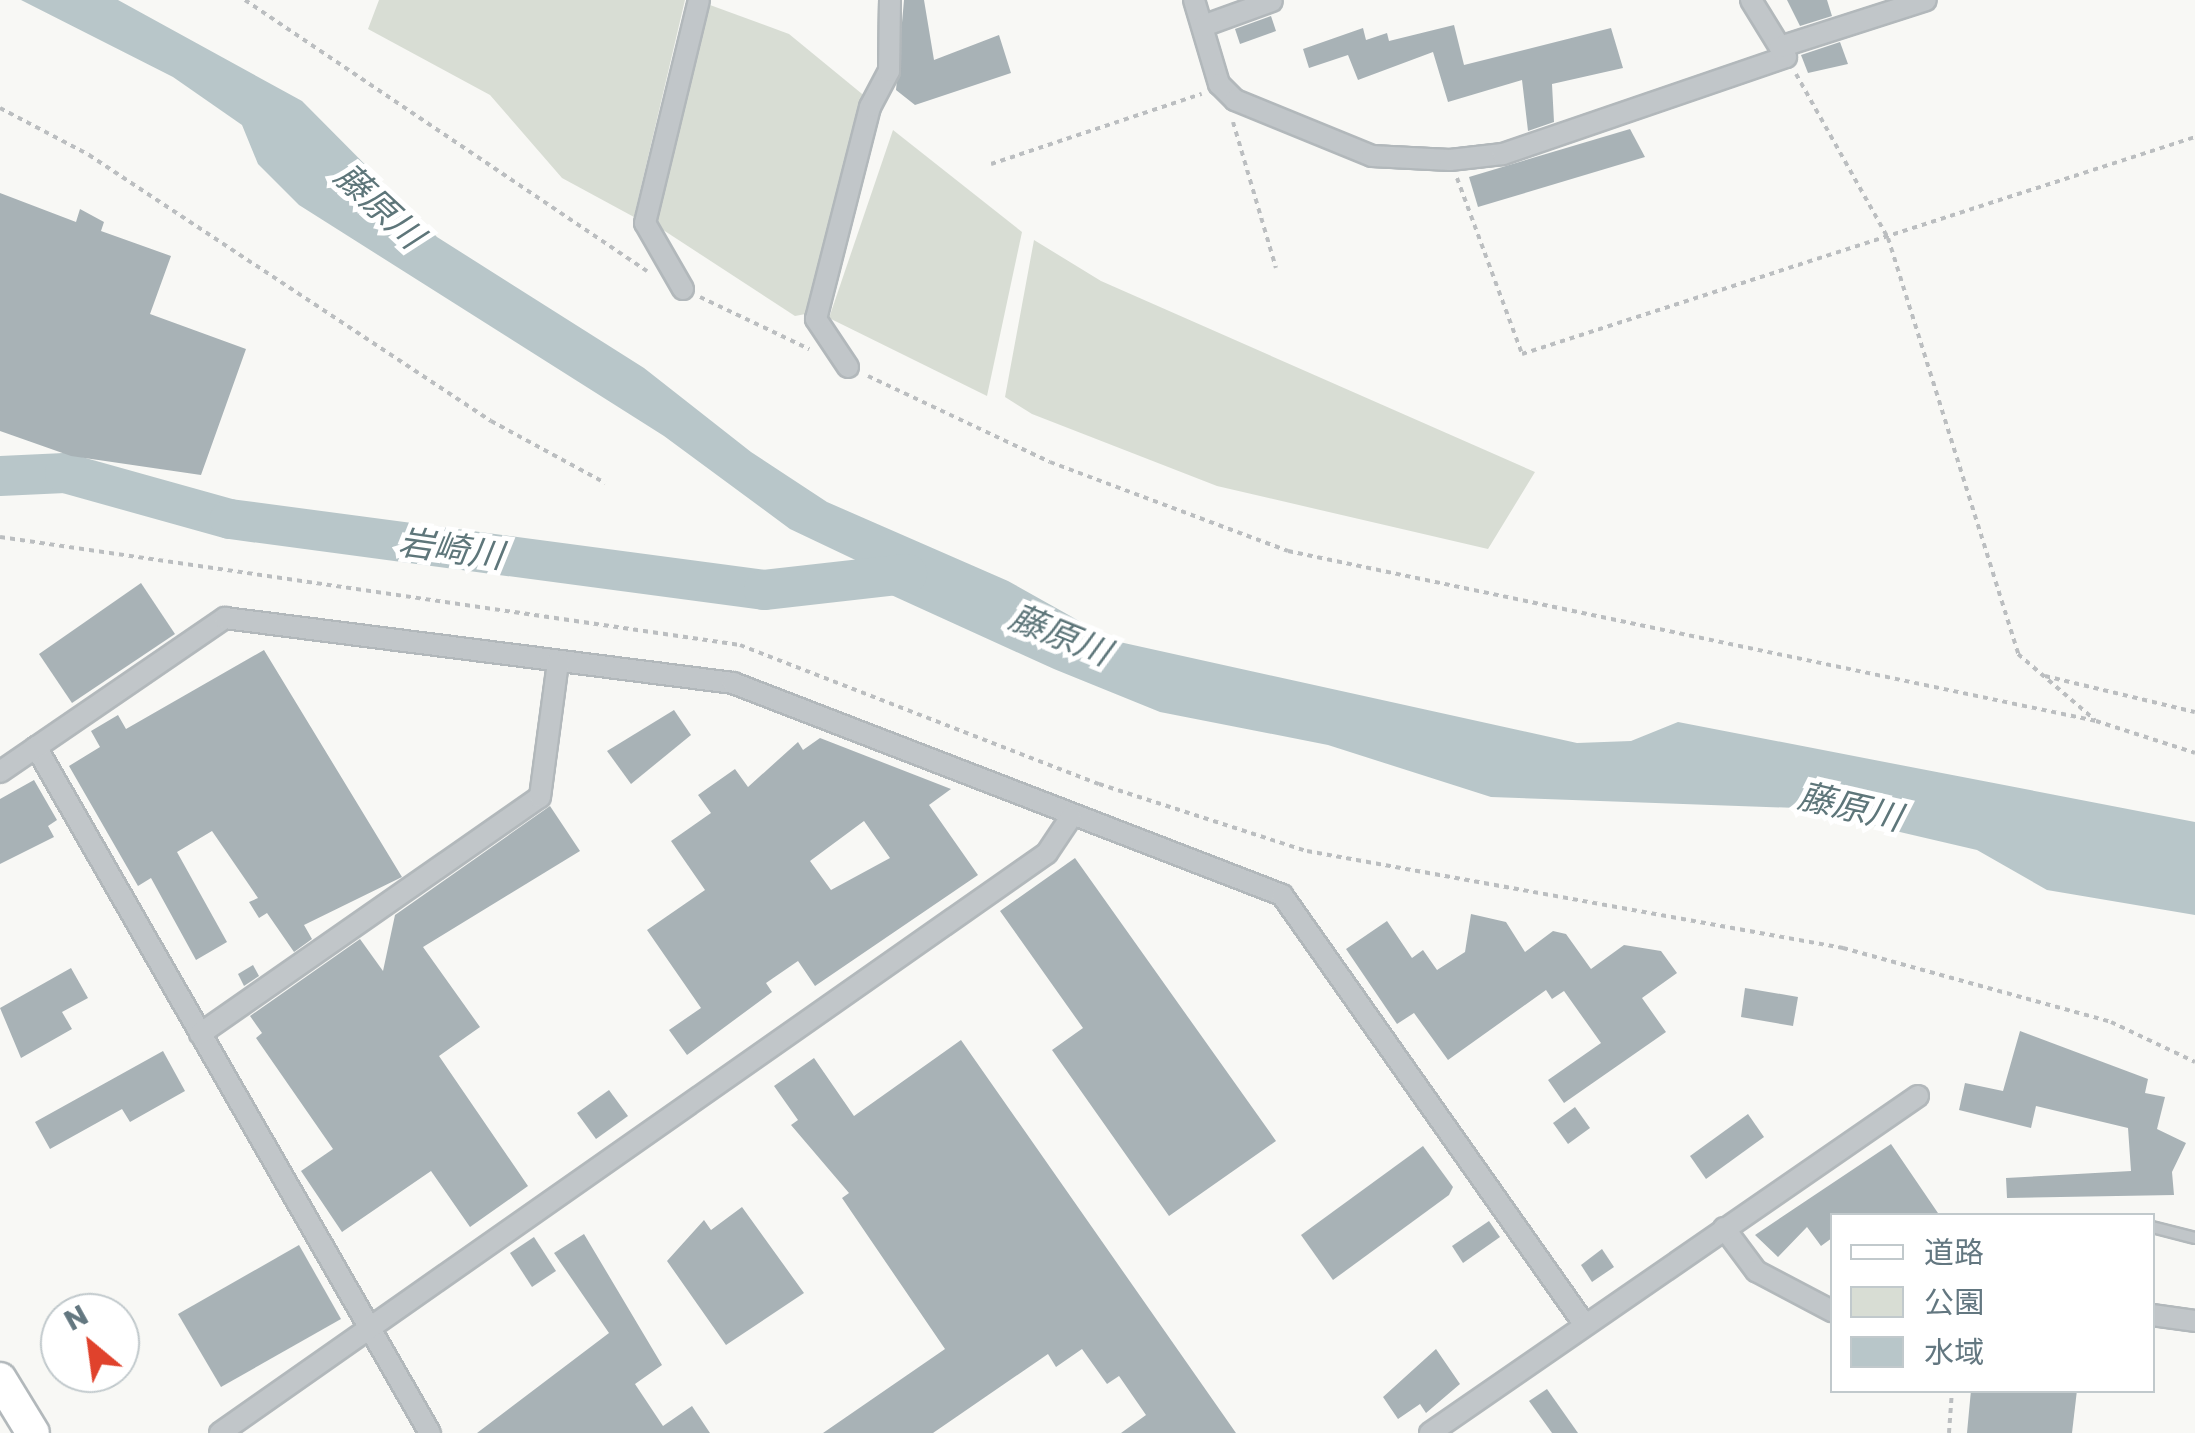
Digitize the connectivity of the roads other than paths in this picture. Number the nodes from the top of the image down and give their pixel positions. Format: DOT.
graph roads {
  1 [pos="699,0"];
  2 [pos="890,0"];
  3 [pos="1194,0"];
  4 [pos="1751,0"];
  5 [pos="1926,0"];
  6 [pos="1272,1"];
  7 [pos="1862,9"];
  8 [pos="1203,26"];
  9 [pos="1783,52"];
  10 [pos="683,289"];
  11 [pos="848,366"];
  12 [pos="558,662"];
  13 [pos="36,747"];
  14 [pos="0,772"];
  15 [pos="1070,817"];
  16 [pos="200,1034"];
  17 [pos="1918,1096"];
  18 [pos="2155,1227"];
  19 [pos="1724,1228"];
  20 [pos="2195,1238"];
  21 [pos="1830,1309"];
  22 [pos="2155,1315"];
  23 [pos="2195,1322"];
  24 [pos="1585,1325"];
  25 [pos="368,1326"];
  26 [pos="0,1378"];
  27 [pos="33,1433"];
  28 [pos="220,1433"];
  29 [pos="430,1433"];
  30 [pos="1430,1433"];
  1 -- 10 [label="street"];
  2 -- 11 [label="street"];
  3 -- 8 [label="street"];
  4 -- 9 [label="street"];
  5 -- 7 [label="street"];
  6 -- 8 [label="street"];
  7 -- 9 [label="street"];
  8 -- 9 [label="street"];
  12 -- 13 [label="street"];
  12 -- 15 [label="street"];
  12 -- 16 [label="street"];
  13 -- 14 [label="street"];
  13 -- 16 [label="street"];
  15 -- 24 [label="street"];
  15 -- 25 [label="street"];
  16 -- 25 [label="street"];
  17 -- 19 [label="street"];
  18 -- 20 [label="lane"];
  19 -- 21 [label="street"];
  19 -- 24 [label="street"];
  22 -- 23 [label="street"];
  24 -- 30 [label="street"];
  25 -- 28 [label="street"];
  25 -- 29 [label="street"];
  26 -- 27 [label="main road"];
}
